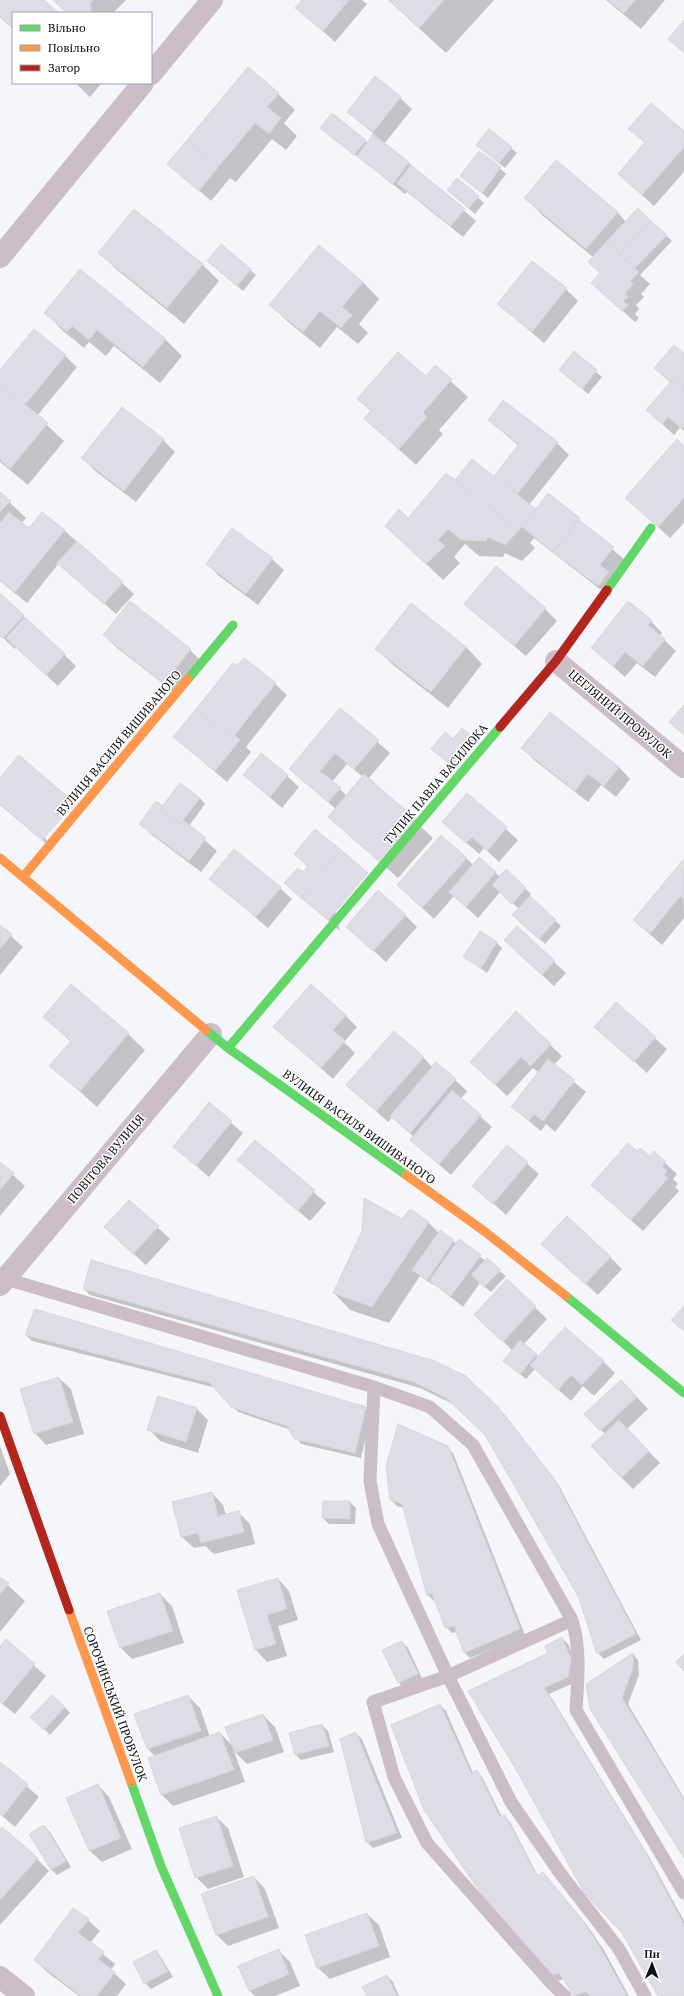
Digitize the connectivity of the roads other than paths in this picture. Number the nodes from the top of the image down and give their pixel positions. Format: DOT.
graph roads {
  1 [pos="212,0"];
  2 [pos="152,73"];
  3 [pos="142,84"];
  4 [pos="0,257"];
  5 [pos="651,528"];
  6 [pos="233,625"];
  7 [pos="556,660"];
  8 [pos="684,767"];
  9 [pos="0,858"];
  10 [pos="23,877"];
  11 [pos="211,1034"];
  12 [pos="228,1048"];
  13 [pos="3,1282"];
  14 [pos="374,1387"];
  15 [pos="684,1393"];
  16 [pos="0,1416"];
  17 [pos="572,1620"];
  18 [pos="448,1676"];
  19 [pos="684,1893"];
  20 [pos="0,1977"];
  21 [pos="24,1996"];
  22 [pos="218,1996"];
  23 [pos="565,1996"];
  24 [pos="645,1996"];
  1 -- 2 [label="street"];
  3 -- 4 [label="street"];
  5 -- 7 [label="street, ТУПИК ПАВЛА ВАСИЛЮКА"];
  6 -- 10 [label="street, ВУЛИЦЯ ВАСИЛЯ ВИШИВАНОГО"];
  7 -- 8 [label="street, ЦЕГЛЯНИЙ ПРОВУЛОК"];
  7 -- 12 [label="street, ТУПИК ПАВЛА ВАСИЛЮКА"];
  9 -- 10 [label="street, ВУЛИЦЯ ВАСИЛЯ ВИШИВАНОГО"];
  10 -- 11 [label="street, ВУЛИЦЯ ВАСИЛЯ ВИШИВАНОГО"];
  11 -- 12 [label="street, ВУЛИЦЯ ВАСИЛЯ ВИШИВАНОГО"];
  11 -- 13 [label="street, ПОВІТОВА ВУЛИЦЯ"];
  12 -- 15 [label="street, ВУЛИЦЯ ВАСИЛЯ ВИШИВАНОГО"];
  13 -- 14 [label="lane"];
  14 -- 17 [label="lane"];
  14 -- 18 [label="lane"];
  16 -- 22 [label="street, СОРОЧИНСЬКИЙ ПРОВУЛОК"];
  17 -- 18 [label="lane"];
  17 -- 19 [label="lane"];
  18 -- 23 [label="lane"];
  18 -- 24 [label="lane"];
  20 -- 21 [label="street"];
}
